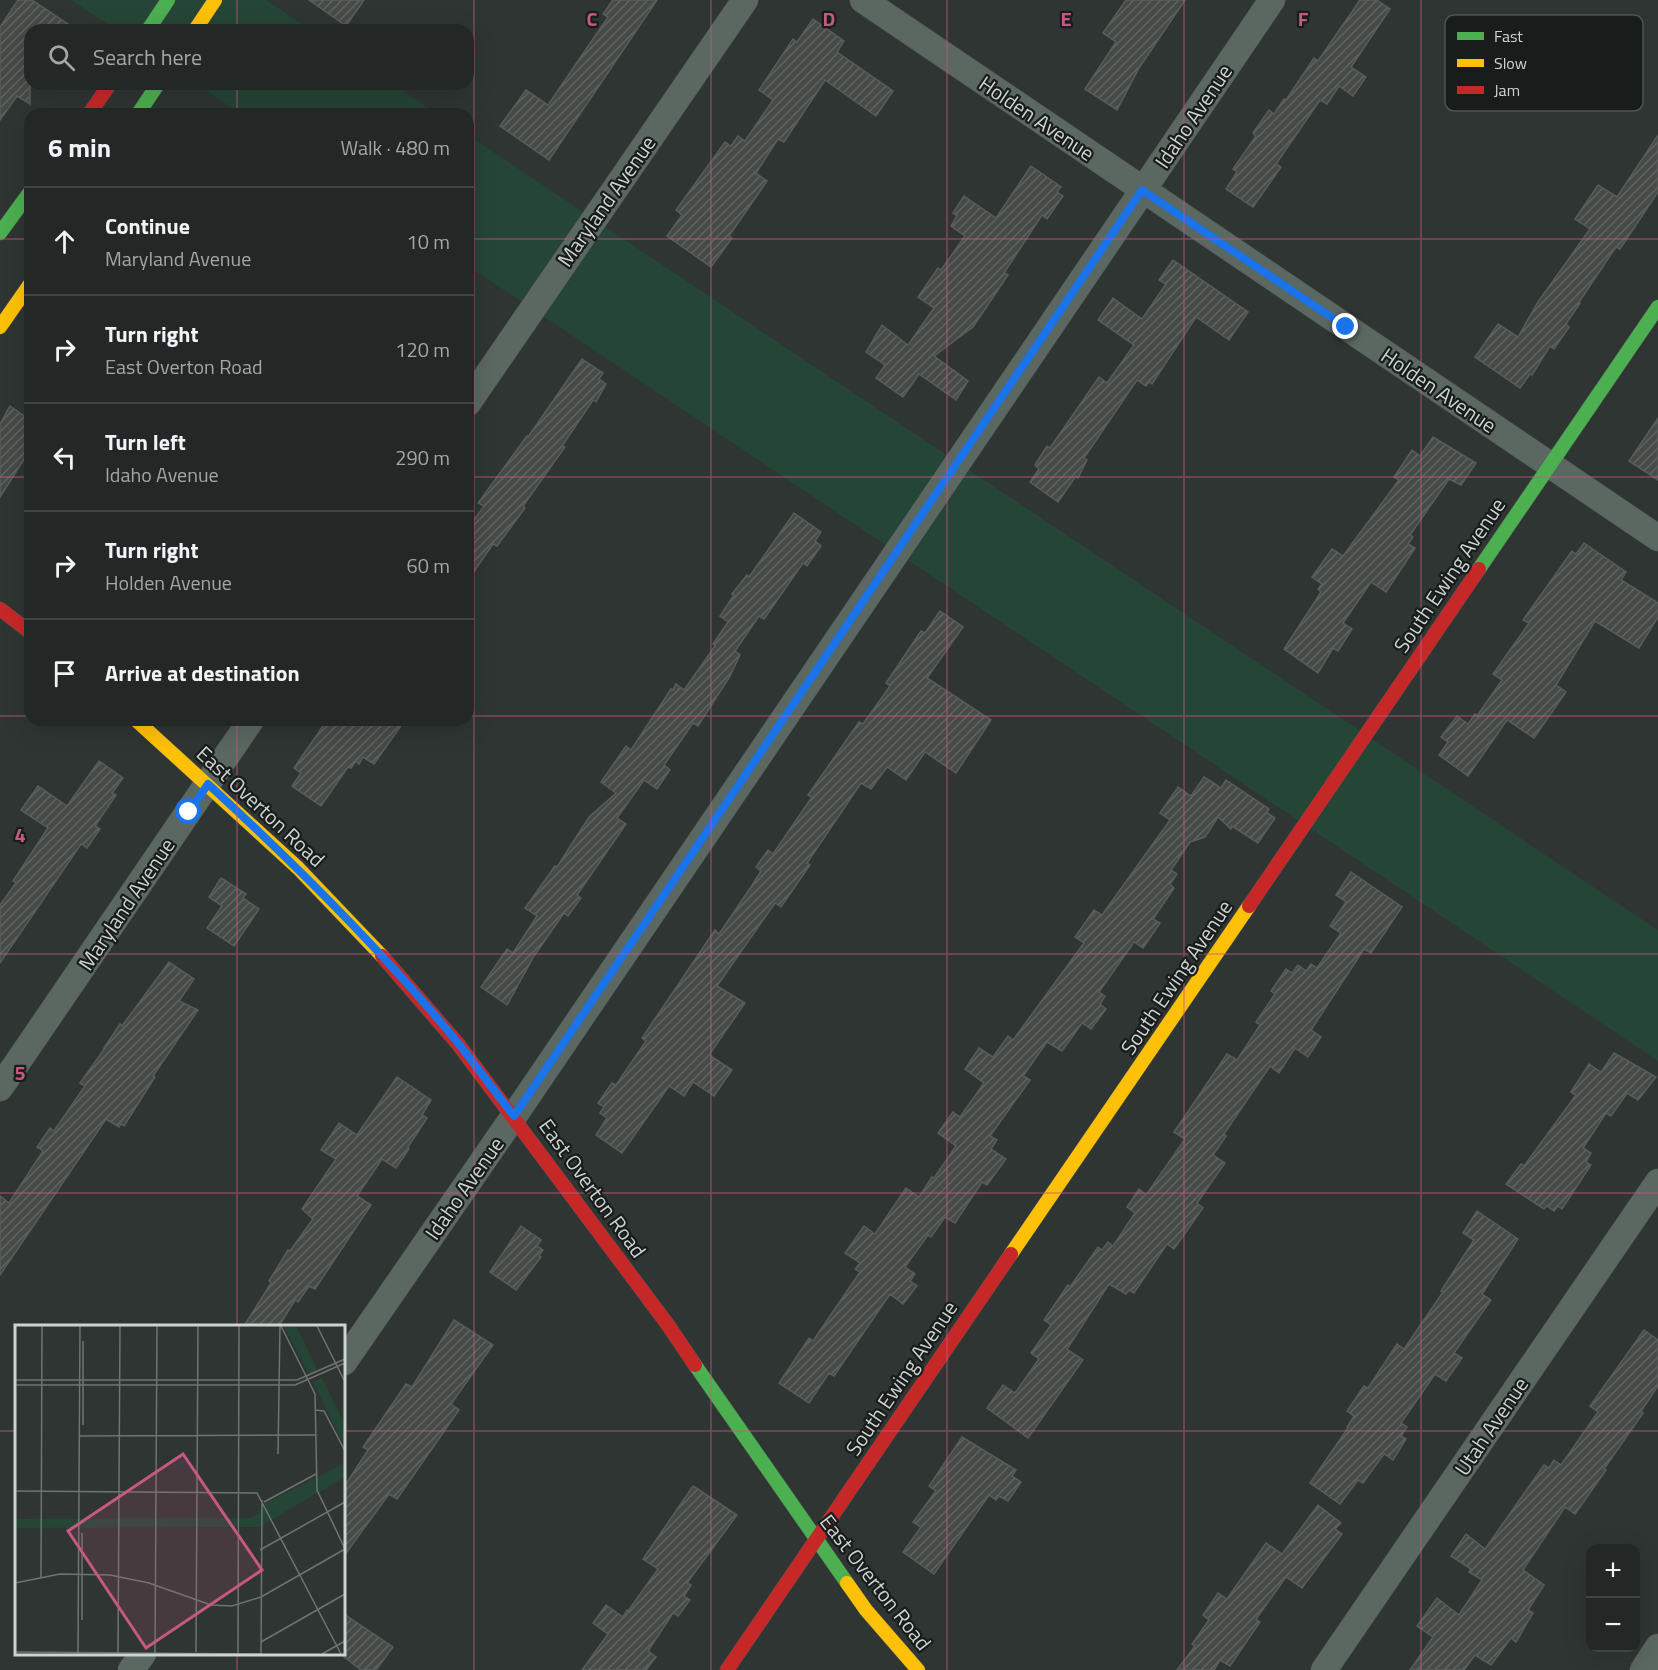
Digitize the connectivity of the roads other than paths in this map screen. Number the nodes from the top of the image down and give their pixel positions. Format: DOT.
graph roads {
  1 [pos="168,0"];
  2 [pos="215,0"];
  3 [pos="745,0"];
  4 [pos="863,0"];
  5 [pos="1272,0"];
  6 [pos="152,24"];
  7 [pos="199,24"];
  8 [pos="106,90"];
  9 [pos="154,90"];
  10 [pos="93,108"];
  11 [pos="142,108"];
  12 [pos="1142,190"];
  13 [pos="24,200"];
  14 [pos="0,232"];
  15 [pos="24,293"];
  16 [pos="1658,307"];
  17 [pos="0,327"];
  18 [pos="474,394"];
  19 [pos="1550,465"];
  20 [pos="1658,538"];
  21 [pos="0,609"];
  22 [pos="24,627"];
  23 [pos="143,726"];
  24 [pos="247,726"];
  25 [pos="208,784"];
  26 [pos="0,1088"];
  27 [pos="514,1116"];
  28 [pos="1658,1182"];
  29 [pos="345,1361"];
  30 [pos="816,1540"];
  31 [pos="1658,1647"];
  32 [pos="142,1655"];
  33 [pos="131,1670"];
  34 [pos="727,1670"];
  35 [pos="918,1670"];
  36 [pos="1324,1670"];
  37 [pos="1643,1670"];
  1 -- 6 [label="street"];
  2 -- 7 [label="street"];
  3 -- 18 [label="street, Maryland Avenue"];
  4 -- 12 [label="street, Holden Avenue"];
  5 -- 12 [label="street, Idaho Avenue"];
  8 -- 10 [label="street"];
  9 -- 11 [label="street"];
  12 -- 19 [label="street, Holden Avenue"];
  12 -- 27 [label="street, Idaho Avenue"];
  13 -- 14 [label="street"];
  15 -- 17 [label="street"];
  16 -- 19 [label="street, South Ewing Avenue"];
  19 -- 20 [label="street, Holden Avenue"];
  19 -- 30 [label="street, South Ewing Avenue"];
  21 -- 22 [label="street"];
  23 -- 25 [label="street, East Overton Road"];
  24 -- 25 [label="street, Maryland Avenue"];
  25 -- 26 [label="street, Maryland Avenue"];
  25 -- 27 [label="street, East Overton Road"];
  27 -- 29 [label="street, Idaho Avenue"];
  27 -- 30 [label="street, East Overton Road"];
  28 -- 36 [label="street, Utah Avenue"];
  30 -- 34 [label="street, South Ewing Avenue"];
  30 -- 35 [label="street, East Overton Road"];
  31 -- 37 [label="street"];
  32 -- 33 [label="street"];
}
